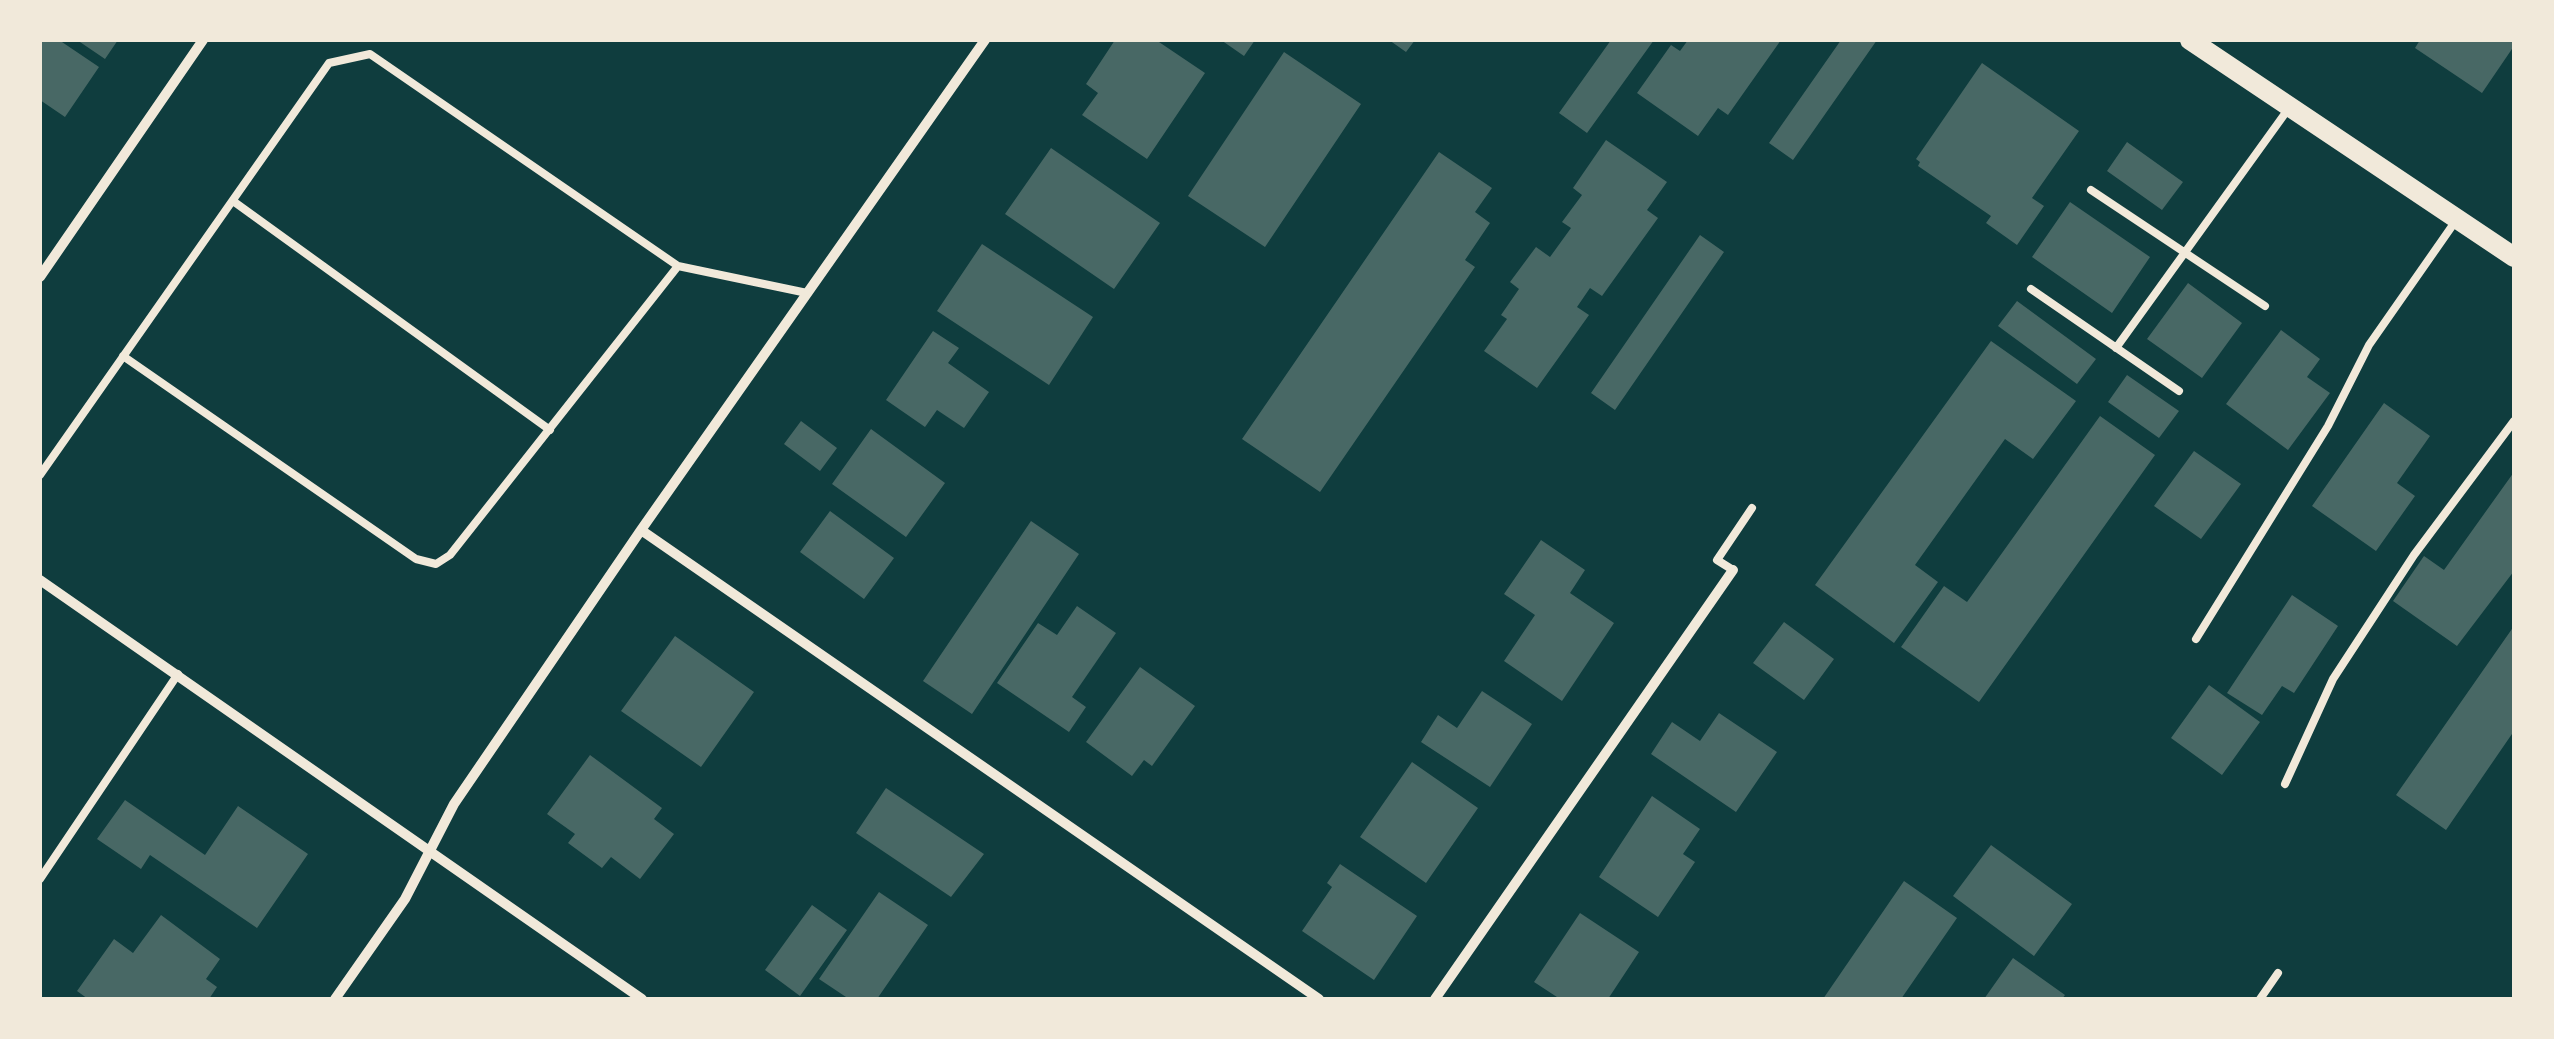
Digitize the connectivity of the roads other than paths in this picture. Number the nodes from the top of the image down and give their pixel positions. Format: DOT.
graph roads {
  1 [pos="203,40"];
  2 [pos="985,40"];
  3 [pos="2190,40"];
  4 [pos="2289,108"];
  5 [pos="2091,190"];
  6 [pos="233,201"];
  7 [pos="2457,219"];
  8 [pos="2186,253"];
  9 [pos="2514,257"];
  10 [pos="678,266"];
  11 [pos="40,277"];
  12 [pos="2031,289"];
  13 [pos="807,294"];
  14 [pos="2265,306"];
  15 [pos="2116,348"];
  16 [pos="124,356"];
  17 [pos="2178,392"];
  18 [pos="2514,420"];
  19 [pos="550,430"];
  20 [pos="40,475"];
  21 [pos="1752,508"];
  22 [pos="641,530"];
  23 [pos="1733,570"];
  24 [pos="40,580"];
  25 [pos="2196,639"];
  26 [pos="178,674"];
  27 [pos="2284,784"];
  28 [pos="429,852"];
  29 [pos="40,879"];
  30 [pos="2278,974"];
  31 [pos="336,999"];
  32 [pos="642,999"];
  33 [pos="1319,999"];
  34 [pos="1435,999"];
  35 [pos="2260,999"];
  1 -- 11 [label="street"];
  2 -- 13 [label="street"];
  3 -- 4 [label="main road"];
  4 -- 7 [label="main road"];
  4 -- 8 [label="lane"];
  5 -- 8 [label="lane"];
  6 -- 10 [label="lane"];
  6 -- 16 [label="lane"];
  6 -- 19 [label="lane"];
  7 -- 9 [label="main road"];
  7 -- 25 [label="lane"];
  8 -- 14 [label="lane"];
  8 -- 15 [label="lane"];
  10 -- 13 [label="lane"];
  10 -- 19 [label="lane"];
  12 -- 15 [label="lane"];
  13 -- 22 [label="street"];
  15 -- 17 [label="lane"];
  16 -- 19 [label="lane"];
  16 -- 20 [label="lane"];
  18 -- 27 [label="lane"];
  21 -- 23 [label="lane"];
  22 -- 28 [label="street"];
  22 -- 33 [label="street"];
  23 -- 34 [label="street"];
  24 -- 26 [label="street"];
  26 -- 28 [label="street"];
  26 -- 29 [label="lane"];
  28 -- 31 [label="street"];
  28 -- 32 [label="street"];
  30 -- 35 [label="lane"];
}
